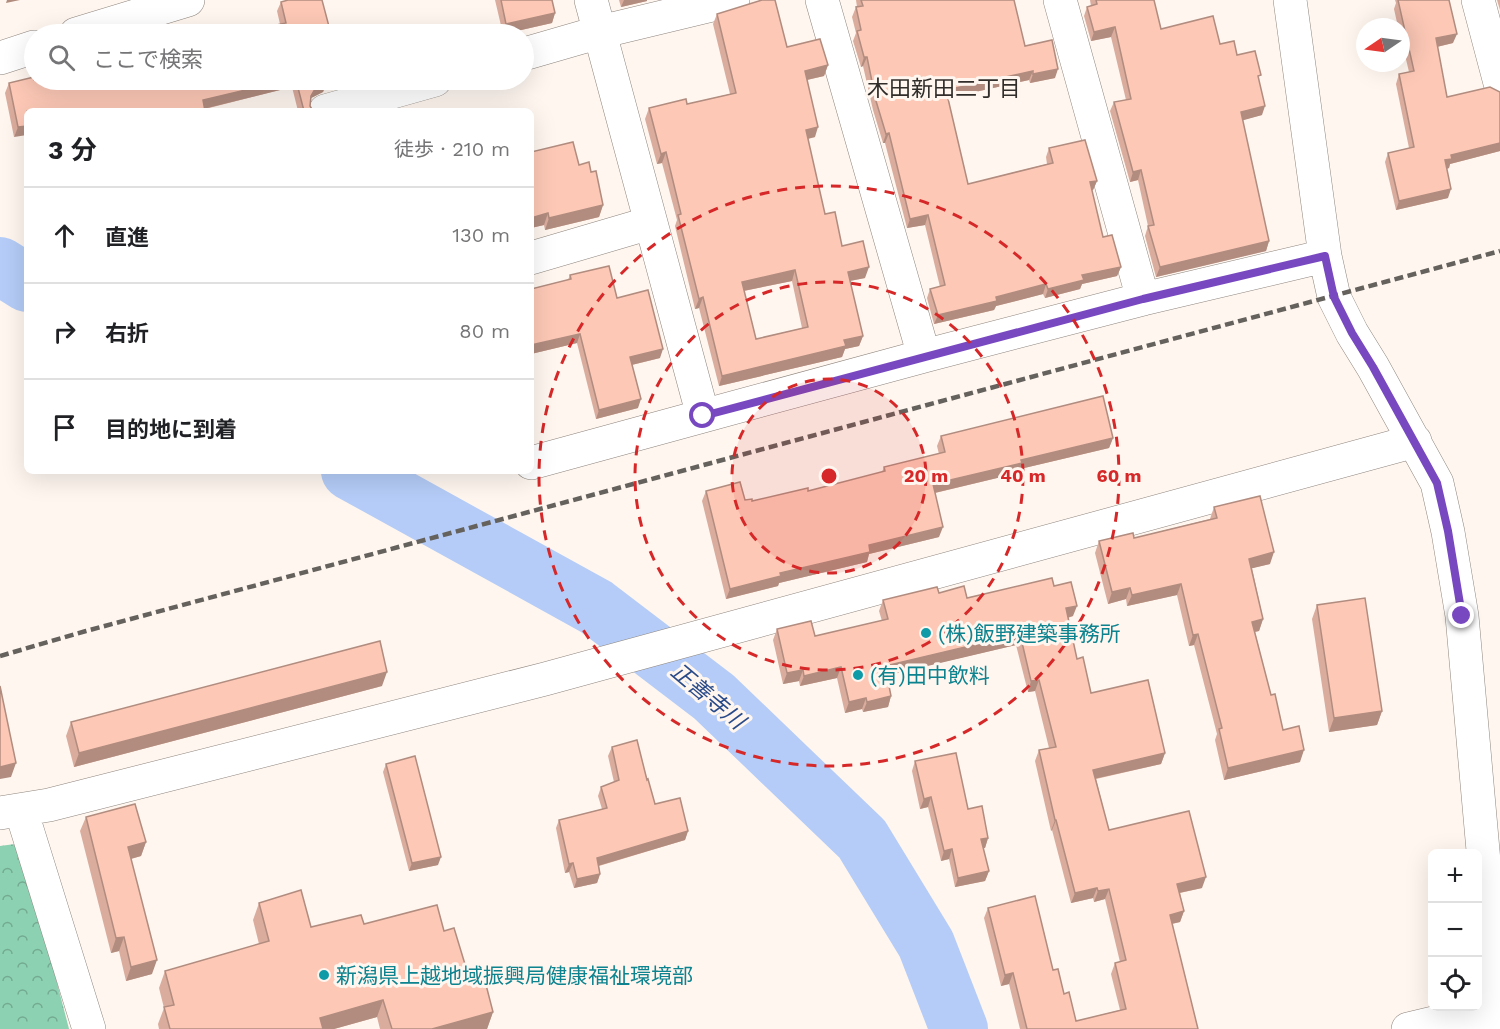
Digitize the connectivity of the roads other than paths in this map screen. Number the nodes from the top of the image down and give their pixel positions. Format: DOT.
graph roads {
  1 [pos="188,0"];
  2 [pos="591,0"];
  3 [pos="733,0"];
  4 [pos="822,0"];
  5 [pos="1060,0"];
  6 [pos="1290,0"];
  7 [pos="1478,0"];
  8 [pos="109,24"];
  9 [pos="600,32"];
  10 [pos="534,51"];
  11 [pos="1500,83"];
  12 [pos="400,90"];
  13 [pos="336,108"];
  14 [pos="650,223"];
  15 [pos="1325,256"];
  16 [pos="534,257"];
  17 [pos="1143,299"];
  18 [pos="924,356"];
  19 [pos="703,416"];
  20 [pos="1415,441"];
  21 [pos="534,463"];
  22 [pos="10,812"];
  23 [pos="1498,1019"];
  24 [pos="89,1029"];
  25 [pos="1408,1029"];
  1 -- 8 [label="street"];
  2 -- 9 [label="street"];
  3 -- 9 [label="street"];
  4 -- 18 [label="street"];
  5 -- 17 [label="street"];
  6 -- 15 [label="street"];
  7 -- 11 [label="street"];
  9 -- 10 [label="street"];
  9 -- 14 [label="street"];
  12 -- 13 [label="street"];
  14 -- 16 [label="street"];
  14 -- 19 [label="street"];
  15 -- 17 [label="street"];
  15 -- 20 [label="street"];
  17 -- 18 [label="street"];
  18 -- 19 [label="street"];
  19 -- 21 [label="street"];
  20 -- 22 [label="street"];
  20 -- 23 [label="street"];
  22 -- 24 [label="street"];
  23 -- 25 [label="street"];
}
